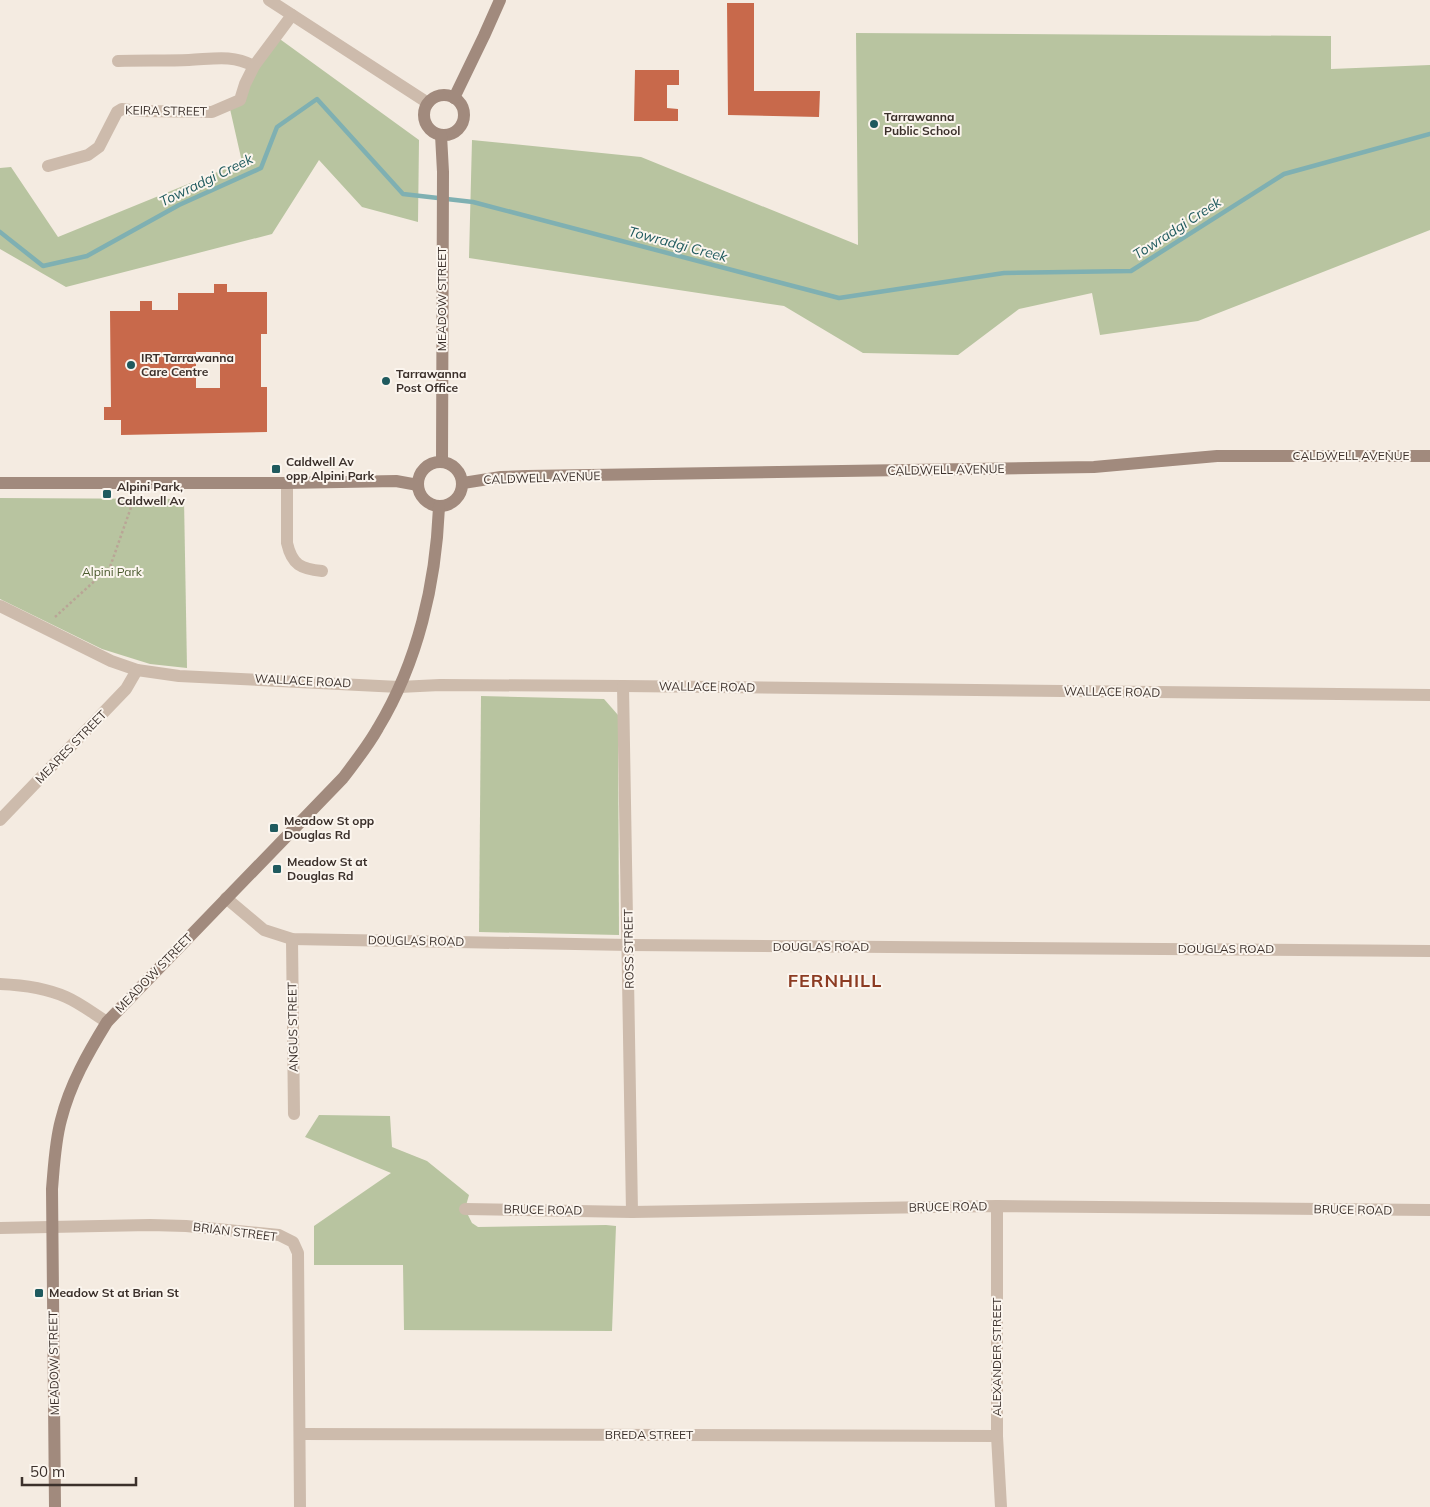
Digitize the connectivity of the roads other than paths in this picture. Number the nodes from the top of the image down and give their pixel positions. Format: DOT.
graph roads {
  1 [pos="269,0"];
  2 [pos="500,0"];
  3 [pos="292,15"];
  4 [pos="118,61"];
  5 [pos="254,66"];
  6 [pos="454,98"];
  7 [pos="428,103"];
  8 [pos="441,135"];
  9 [pos="48,166"];
  10 [pos="1430,456"];
  11 [pos="442,462"];
  12 [pos="0,483"];
  13 [pos="287,483"];
  14 [pos="463,483"];
  15 [pos="418,485"];
  16 [pos="439,507"];
  17 [pos="322,571"];
  18 [pos="0,606"];
  19 [pos="136,670"];
  20 [pos="623,686"];
  21 [pos="399,687"];
  22 [pos="1430,695"];
  23 [pos="0,820"];
  24 [pos="226,898"];
  25 [pos="292,939"];
  26 [pos="629,945"];
  27 [pos="1430,951"];
  28 [pos="0,984"];
  29 [pos="107,1022"];
  30 [pos="294,1114"];
  31 [pos="997,1206"];
  32 [pos="465,1209"];
  33 [pos="1430,1210"];
  34 [pos="632,1212"];
  35 [pos="0,1228"];
  36 [pos="52,1228"];
  37 [pos="300,1434"];
  38 [pos="997,1436"];
  39 [pos="55,1507"];
  40 [pos="300,1507"];
  41 [pos="1001,1507"];
  1 -- 3 [label="street"];
  2 -- 6 [label="main road"];
  3 -- 5 [label="street, KEIRA STREET"];
  3 -- 7 [label="street"];
  4 -- 5 [label="street"];
  5 -- 9 [label="street, KEIRA STREET"];
  6 -- 7 [label="main road"];
  6 -- 8 [label="main road"];
  7 -- 8 [label="main road"];
  8 -- 11 [label="main road, MEADOW STREET"];
  10 -- 14 [label="main road, CALDWELL AVENUE"];
  11 -- 14 [label="main road"];
  11 -- 15 [label="main road"];
  12 -- 13 [label="main road"];
  13 -- 15 [label="main road"];
  13 -- 17 [label="street"];
  14 -- 16 [label="main road"];
  15 -- 16 [label="main road"];
  16 -- 21 [label="main road, MEADOW STREET"];
  18 -- 19 [label="street, WALLACE ROAD"];
  19 -- 21 [label="street, WALLACE ROAD"];
  19 -- 23 [label="street, MEARES STREET"];
  20 -- 21 [label="street, WALLACE ROAD"];
  20 -- 22 [label="street, WALLACE ROAD"];
  20 -- 26 [label="street, ROSS STREET"];
  21 -- 24 [label="main road, MEADOW STREET"];
  24 -- 25 [label="street, DOUGLAS ROAD"];
  24 -- 29 [label="main road, MEADOW STREET"];
  25 -- 26 [label="street, DOUGLAS ROAD"];
  25 -- 30 [label="street, ANGUS STREET"];
  26 -- 27 [label="street, DOUGLAS ROAD"];
  26 -- 34 [label="street, ROSS STREET"];
  28 -- 29 [label="street"];
  29 -- 36 [label="main road, MEADOW STREET"];
  31 -- 33 [label="street, BRUCE ROAD"];
  31 -- 34 [label="street, BRUCE ROAD"];
  31 -- 38 [label="street, ALEXANDER STREET"];
  32 -- 34 [label="street, BRUCE ROAD"];
  35 -- 36 [label="street, BRIAN STREET"];
  36 -- 37 [label="street, BRIAN STREET"];
  36 -- 39 [label="main road, MEADOW STREET"];
  37 -- 38 [label="street, BREDA STREET"];
  37 -- 40 [label="street, BRIAN STREET"];
  38 -- 41 [label="street, ALEXANDER STREET"];
}
